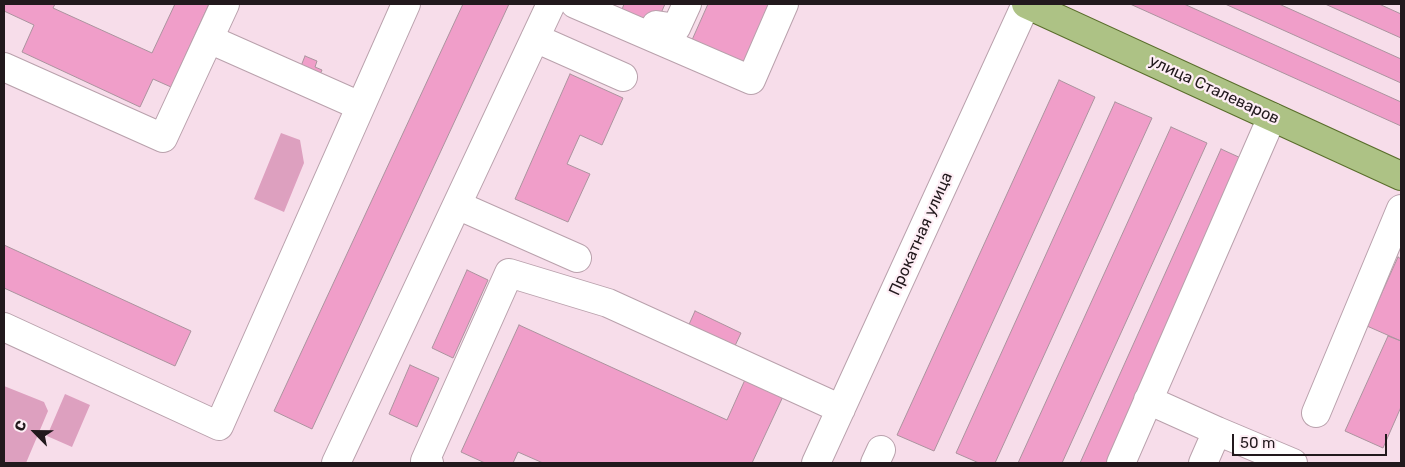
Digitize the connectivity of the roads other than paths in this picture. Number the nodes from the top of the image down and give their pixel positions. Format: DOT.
graph roads {
  1 [pos="225,4"];
  2 [pos="406,4"];
  3 [pos="551,4"];
  4 [pos="575,4"];
  5 [pos="687,4"];
  6 [pos="784,4"];
  7 [pos="1026,4"];
  8 [pos="656,25"];
  9 [pos="209,38"];
  10 [pos="535,38"];
  11 [pos="4,67"];
  12 [pos="623,77"];
  13 [pos="360,106"];
  14 [pos="1261,137"];
  15 [pos="1401,176"];
  16 [pos="457,205"];
  17 [pos="1401,209"];
  18 [pos="577,258"];
  19 [pos="4,326"];
  20 [pos="1148,400"];
  21 [pos="841,409"];
  22 [pos="1316,413"];
  23 [pos="1217,431"];
  24 [pos="336,463"];
  25 [pos="429,463"];
  26 [pos="816,463"];
  27 [pos="1121,463"];
  28 [pos="1203,463"];
  29 [pos="1293,463"];
  1 -- 9 [label="street"];
  2 -- 13 [label="street"];
  3 -- 10 [label="street"];
  4 -- 6 [label="street"];
  5 -- 8 [label="street"];
  7 -- 14 [label="main road, улица Сталеваров"];
  7 -- 21 [label="street, Прокатная улица"];
  9 -- 11 [label="street"];
  9 -- 13 [label="street"];
  10 -- 12 [label="street"];
  10 -- 16 [label="street"];
  13 -- 19 [label="street"];
  14 -- 15 [label="main road, улица Сталеваров"];
  14 -- 20 [label="street"];
  16 -- 18 [label="street"];
  16 -- 24 [label="street"];
  17 -- 22 [label="street"];
  20 -- 23 [label="street"];
  20 -- 27 [label="street"];
  21 -- 25 [label="street"];
  21 -- 26 [label="street, Прокатная улица"];
  23 -- 28 [label="street"];
  23 -- 29 [label="street"];
}
